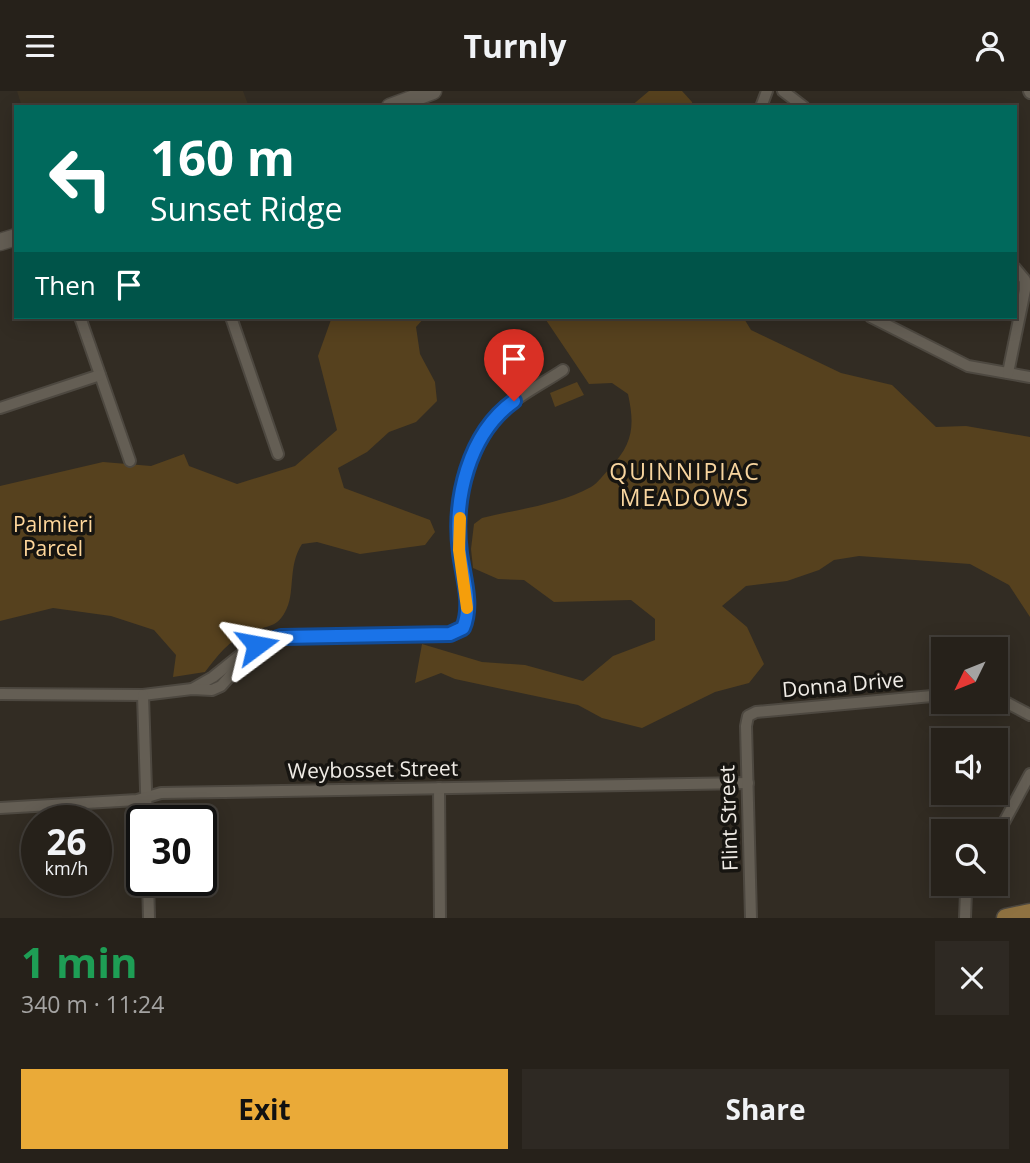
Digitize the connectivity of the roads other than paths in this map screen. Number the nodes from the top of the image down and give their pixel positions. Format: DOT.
graph roads {
  1 [pos="433,91"];
  2 [pos="783,91"];
  3 [pos="395,105"];
  4 [pos="801,105"];
  5 [pos="1017,270"];
  6 [pos="81,319"];
  7 [pos="232,319"];
  8 [pos="875,319"];
  9 [pos="563,370"];
  10 [pos="1009,373"];
  11 [pos="100,375"];
  12 [pos="1030,377"];
  13 [pos="0,408"];
  14 [pos="278,454"];
  15 [pos="130,461"];
  16 [pos="0,694"];
  17 [pos="142,695"];
  18 [pos="931,696"];
  19 [pos="1008,704"];
  20 [pos="1030,715"];
  21 [pos="747,716"];
  22 [pos="1030,774"];
  23 [pos="748,783"];
  24 [pos="439,788"];
  25 [pos="146,798"];
  26 [pos="146,805"];
  27 [pos="0,808"];
  28 [pos="1006,819"];
  29 [pos="148,896"];
  30 [pos="966,896"];
  31 [pos="1030,913"];
  32 [pos="149,918"];
  33 [pos="440,918"];
  34 [pos="751,918"];
  35 [pos="965,918"];
  36 [pos="1006,918"];
  1 -- 3 [label="main road"];
  2 -- 4 [label="street"];
  5 -- 10 [label="street"];
  6 -- 11 [label="street"];
  7 -- 14 [label="street"];
  8 -- 10 [label="street"];
  9 -- 17 [label="street"];
  10 -- 12 [label="street"];
  11 -- 13 [label="street"];
  11 -- 15 [label="street"];
  16 -- 17 [label="street"];
  17 -- 25 [label="street"];
  18 -- 21 [label="street, Donna Drive"];
  19 -- 20 [label="street"];
  21 -- 23 [label="street, Flint Street"];
  22 -- 28 [label="street"];
  23 -- 24 [label="street, Weybosset Street"];
  23 -- 34 [label="street, Flint Street"];
  24 -- 25 [label="street, Weybosset Street"];
  24 -- 33 [label="street"];
  25 -- 26 [label="street"];
  25 -- 27 [label="street, Weybosset Street"];
  29 -- 32 [label="street"];
  30 -- 35 [label="street"];
  31 -- 36 [label="main road"];
}
